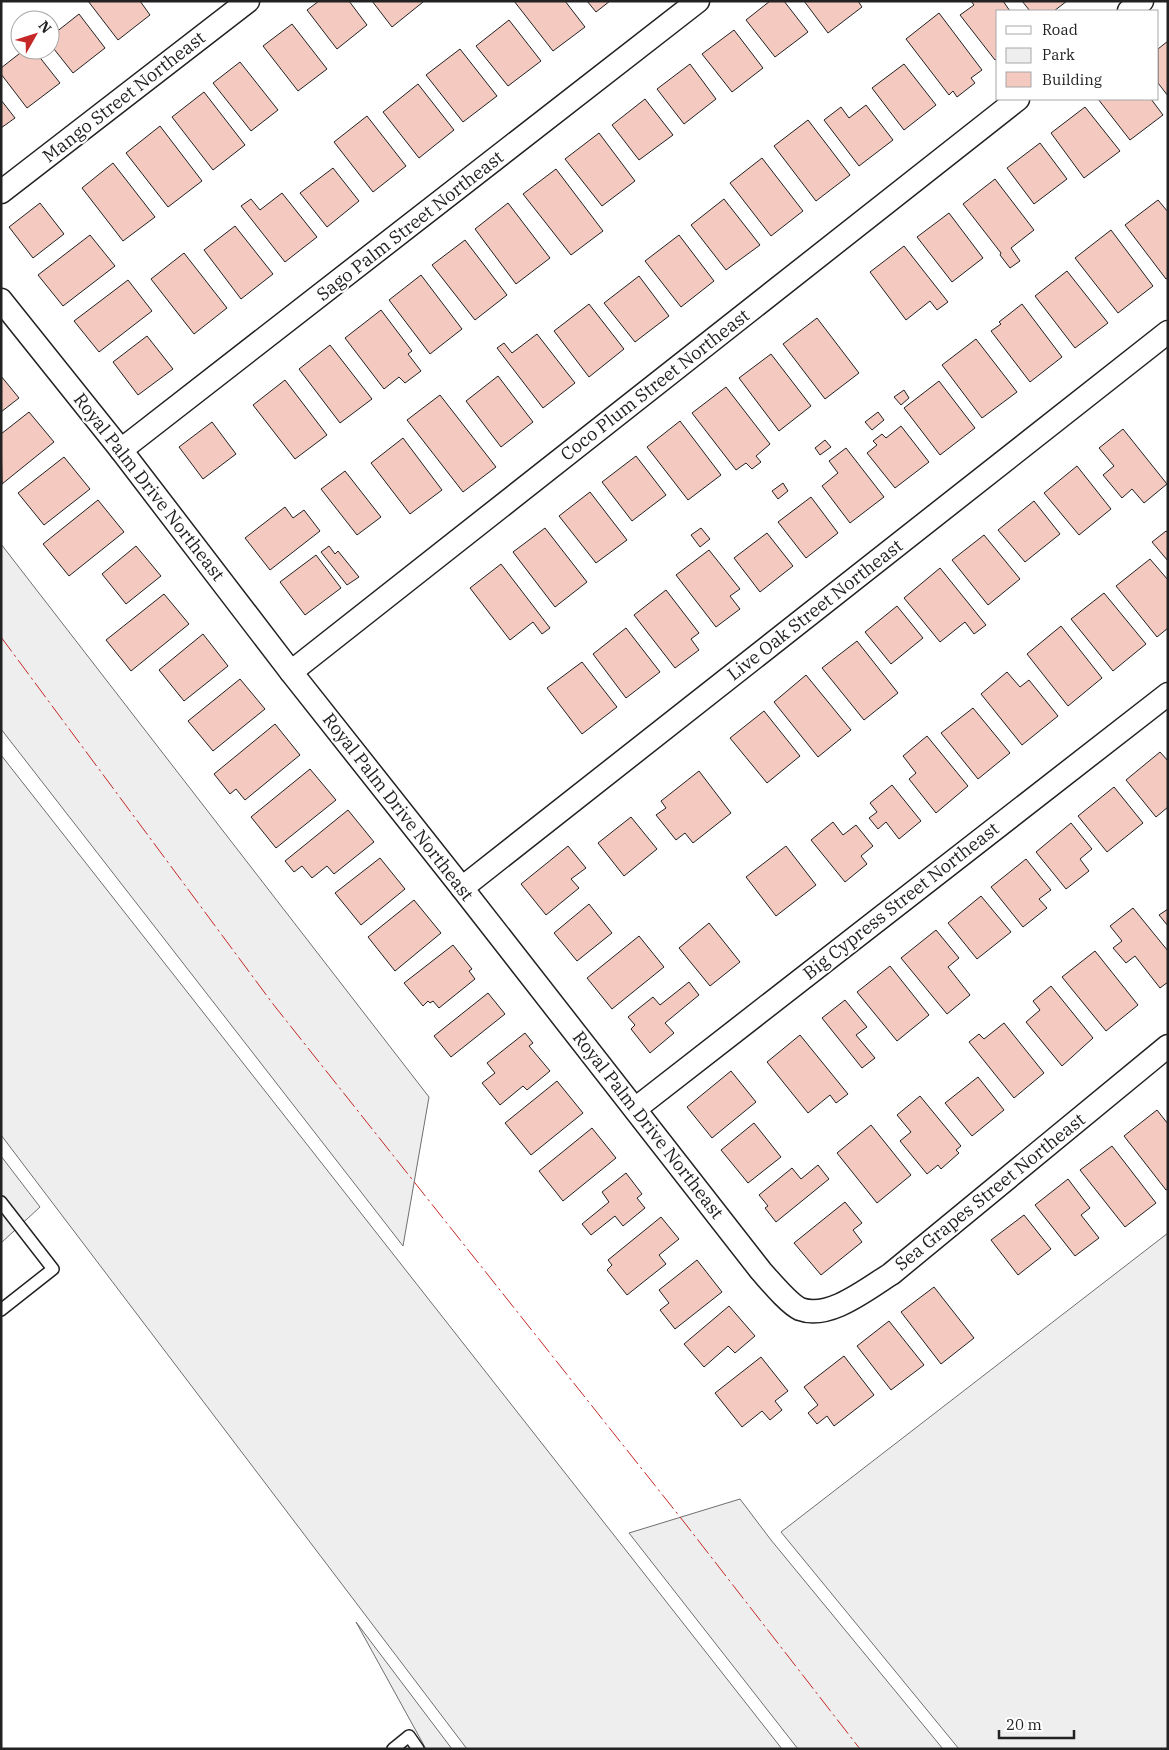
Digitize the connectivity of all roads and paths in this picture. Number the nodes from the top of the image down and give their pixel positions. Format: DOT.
graph roads {
  1 [pos="248,1"];
  2 [pos="698,1"];
  3 [pos="1142,1"];
  4 [pos="1130,10"];
  5 [pos="1017,100"];
  6 [pos="1,192"];
  7 [pos="1,300"];
  8 [pos="1168,332"];
  9 [pos="121,450"];
  10 [pos="291,672"];
  11 [pos="1168,694"];
  12 [pos="462,888"];
  13 [pos="1168,1046"];
  14 [pos="635,1109"];
  15 [pos="1,1202"];
  16 [pos="799,1308"];
  17 [pos="1,1310"];
  18 [pos="393,1749"];
  19 [pos="418,1749"];
  1 -- 6 [label="street, Mango Street Northeast"];
  2 -- 9 [label="street, Sago Palm Street Northeast"];
  3 -- 4 [label="street"];
  5 -- 10 [label="street, Coco Plum Street Northeast"];
  7 -- 9 [label="street, Royal Palm Drive Northeast"];
  8 -- 12 [label="street, Live Oak Street Northeast"];
  9 -- 10 [label="street, Royal Palm Drive Northeast"];
  10 -- 12 [label="street, Royal Palm Drive Northeast"];
  11 -- 14 [label="street, Big Cypress Street Northeast"];
  12 -- 14 [label="street, Royal Palm Drive Northeast"];
  13 -- 16 [label="street, Sea Grapes Street Northeast"];
  14 -- 16 [label="street, Royal Palm Drive Northeast"];
  15 -- 17 [label="lane"];
  18 -- 19 [label="lane"];
}
